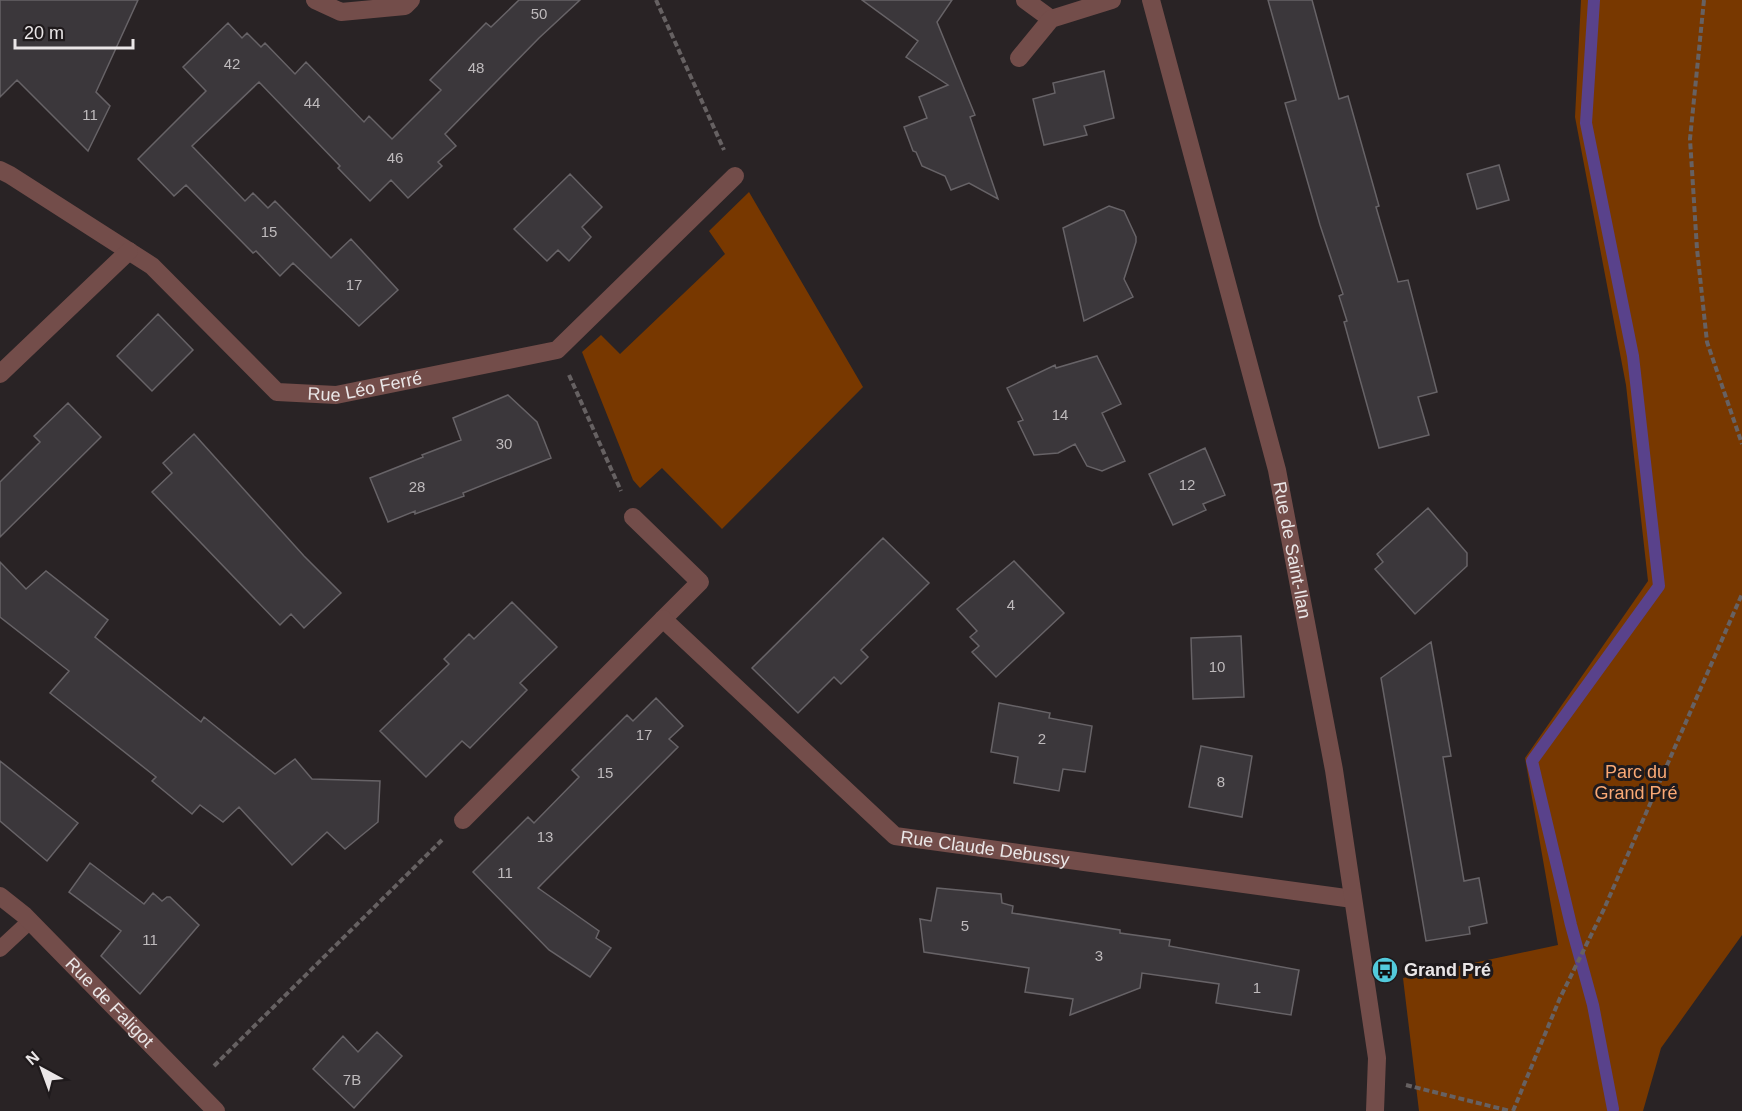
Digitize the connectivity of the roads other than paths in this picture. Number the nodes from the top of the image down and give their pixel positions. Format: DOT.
graph roads {
  1 [pos="315,0"];
  2 [pos="411,0"];
  3 [pos="1024,0"];
  4 [pos="1112,0"];
  5 [pos="1151,0"];
  6 [pos="1051,19"];
  7 [pos="1019,58"];
  8 [pos="0,170"];
  9 [pos="735,176"];
  10 [pos="129,251"];
  11 [pos="0,374"];
  12 [pos="633,517"];
  13 [pos="663,619"];
  14 [pos="463,820"];
  15 [pos="0,896"];
  16 [pos="1353,899"];
  17 [pos="30,921"];
  18 [pos="0,950"];
  19 [pos="216,1111"];
  20 [pos="1376,1111"];
  1 -- 2 [label="street"];
  3 -- 6 [label="street"];
  4 -- 6 [label="street"];
  5 -- 16 [label="street, Rue de Saint-Ilan"];
  6 -- 7 [label="street"];
  8 -- 10 [label="street, Rue Léo Ferré"];
  9 -- 10 [label="street, Rue Léo Ferré"];
  10 -- 11 [label="street"];
  12 -- 13 [label="street"];
  13 -- 14 [label="street"];
  13 -- 16 [label="street, Rue Claude Debussy"];
  15 -- 17 [label="street, Rue de Faligot"];
  16 -- 20 [label="street, Rue de Saint-Ilan"];
  17 -- 18 [label="lane"];
  17 -- 19 [label="street, Rue de Faligot"];
}
